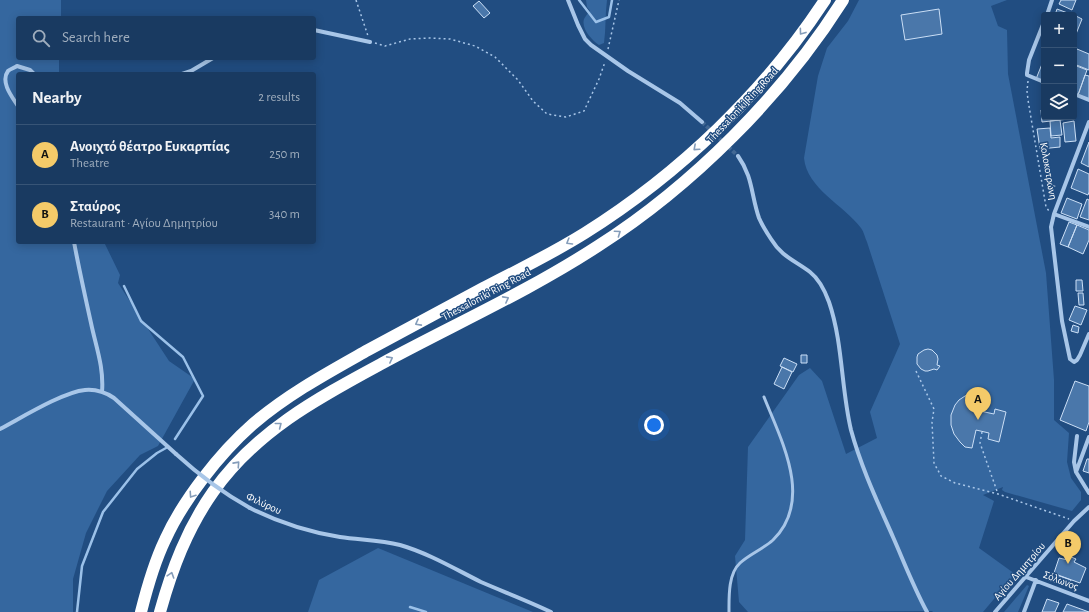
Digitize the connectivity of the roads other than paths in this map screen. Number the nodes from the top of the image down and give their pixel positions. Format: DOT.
graph roads {
  1 [pos="568,0"];
  2 [pos="825,0"];
  3 [pos="843,0"];
  4 [pos="1052,0"];
  5 [pos="1048,12"];
  6 [pos="316,30"];
  7 [pos="1041,30"];
  8 [pos="370,42"];
  9 [pos="209,60"];
  10 [pos="32,72"];
  11 [pos="187,72"];
  12 [pos="1041,81"];
  13 [pos="1077,95"];
  14 [pos="1089,100"];
  15 [pos="16,103"];
  16 [pos="702,122"];
  17 [pos="1089,122"];
  18 [pos="738,156"];
  19 [pos="1054,214"];
  20 [pos="1089,227"];
  21 [pos="74,244"];
  22 [pos="1089,334"];
  23 [pos="1084,348"];
  24 [pos="1089,350"];
  25 [pos="102,392"];
  26 [pos="764,397"];
  27 [pos="0,429"];
  28 [pos="1077,436"];
  29 [pos="1089,437"];
  30 [pos="1076,472"];
  31 [pos="1089,493"];
  32 [pos="1089,507"];
  33 [pos="1026,577"];
  34 [pos="1036,580"];
  35 [pos="1089,601"];
  36 [pos="141,612"];
  37 [pos="160,612"];
  38 [pos="551,612"];
  39 [pos="729,612"];
  40 [pos="927,612"];
  41 [pos="994,612"];
  42 [pos="1024,612"];
  1 -- 16 [label="street"];
  2 -- 36 [label="highway, Thessaloniki Ring Road, one-way"];
  37 -- 3 [label="highway, Thessaloniki Ring Road, one-way"];
  4 -- 5 [label="street"];
  6 -- 8 [label="street"];
  7 -- 12 [label="street"];
  9 -- 11 [label="street"];
  10 -- 15 [label="street"];
  13 -- 14 [label="street"];
  17 -- 19 [label="street"];
  18 -- 40 [label="street"];
  19 -- 20 [label="street"];
  19 -- 23 [label="street, Κολοκοτρώνη"];
  21 -- 25 [label="street"];
  22 -- 23 [label="street"];
  23 -- 24 [label="street"];
  25 -- 27 [label="street"];
  25 -- 38 [label="street, Φιλύρου, bridge"];
  26 -- 39 [label="lane"];
  28 -- 30 [label="street"];
  29 -- 30 [label="street"];
  30 -- 31 [label="street"];
  32 -- 33 [label="street, Αγίου Δημητρίου"];
  33 -- 34 [label="street, Σόλωνος"];
  33 -- 41 [label="street, Αγίου Δημητρίου"];
  34 -- 35 [label="street, Σόλωνος"];
  34 -- 42 [label="street, Αγίου Δημητρίου"];
}
